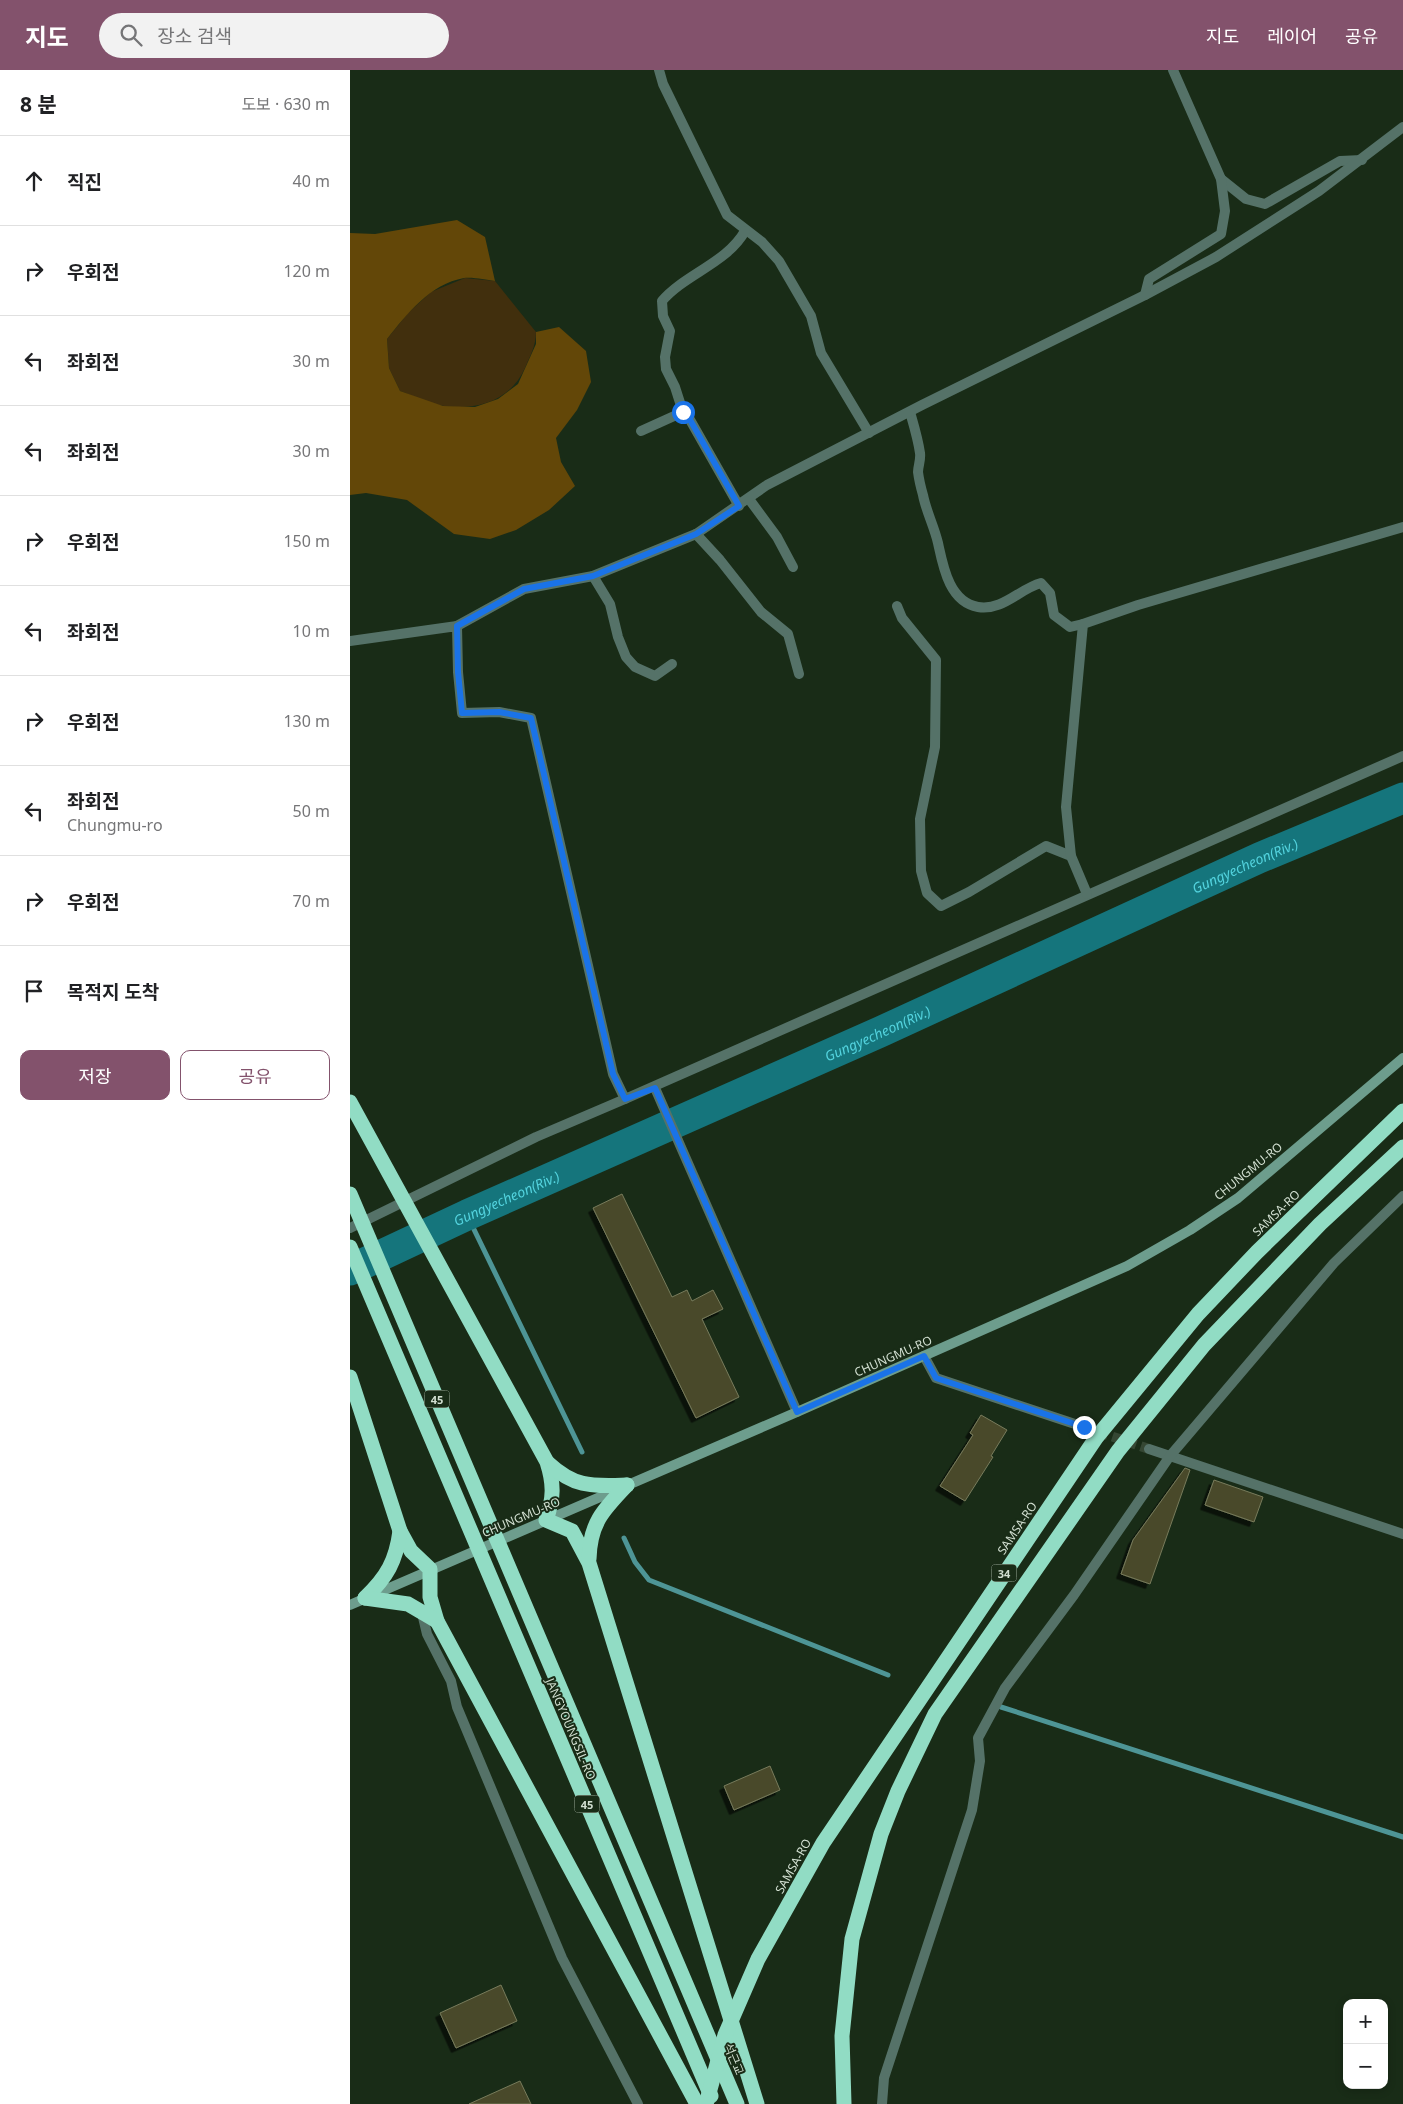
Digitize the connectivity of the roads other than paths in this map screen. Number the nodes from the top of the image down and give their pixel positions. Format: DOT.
graph roads {
  1 [pos="659,70"];
  2 [pos="1173,70"];
  3 [pos="1403,127"];
  4 [pos="1362,159"];
  5 [pos="1221,179"];
  6 [pos="745,231"];
  7 [pos="1145,295"];
  8 [pos="683,412"];
  9 [pos="910,412"];
  10 [pos="641,431"];
  11 [pos="869,433"];
  12 [pos="749,499"];
  13 [pos="739,506"];
  14 [pos="1403,527"];
  15 [pos="696,534"];
  16 [pos="793,567"];
  17 [pos="593,576"];
  18 [pos="896,606"];
  19 [pos="1083,624"];
  20 [pos="457,626"];
  21 [pos="350,641"];
  22 [pos="672,664"];
  23 [pos="799,674"];
  24 [pos="1403,756"];
  25 [pos="1071,856"];
  26 [pos="1087,894"];
  27 [pos="1403,1058"];
  28 [pos="655,1088"];
  29 [pos="625,1099"];
  30 [pos="350,1102"];
  31 [pos="1403,1111"];
  32 [pos="1403,1147"];
  33 [pos="1403,1196"];
  34 [pos="351,1198"];
  35 [pos="350,1228"];
  36 [pos="350,1247"];
  37 [pos="924,1356"];
  38 [pos="350,1377"];
  39 [pos="797,1412"];
  40 [pos="1084,1427"];
  41 [pos="1149,1449"];
  42 [pos="1170,1456"];
  43 [pos="547,1462"];
  44 [pos="627,1485"];
  45 [pos="546,1520"];
  46 [pos="400,1531"];
  47 [pos="1403,1534"];
  48 [pos="590,1564"];
  49 [pos="430,1569"];
  50 [pos="365,1598"];
  51 [pos="350,1605"];
  52 [pos="422,1613"];
  53 [pos="436,1621"];
  54 [pos="704,2025"];
  55 [pos="756,2099"];
  56 [pos="638,2104"];
  57 [pos="697,2104"];
  58 [pos="706,2104"];
  59 [pos="714,2104"];
  60 [pos="737,2104"];
  61 [pos="844,2104"];
  62 [pos="882,2104"];
  1 -- 6 [label="street"];
  2 -- 5 [label="street"];
  3 -- 4 [label="street"];
  4 -- 5 [label="street"];
  4 -- 7 [label="street"];
  5 -- 7 [label="street"];
  6 -- 8 [label="street"];
  6 -- 11 [label="street"];
  7 -- 9 [label="street"];
  8 -- 10 [label="street"];
  8 -- 13 [label="street"];
  9 -- 11 [label="street"];
  9 -- 19 [label="street"];
  11 -- 12 [label="street"];
  12 -- 13 [label="street"];
  12 -- 16 [label="street"];
  13 -- 15 [label="street"];
  14 -- 19 [label="street"];
  15 -- 17 [label="street"];
  15 -- 23 [label="street"];
  17 -- 20 [label="street"];
  17 -- 22 [label="street"];
  18 -- 25 [label="street"];
  19 -- 25 [label="street"];
  20 -- 21 [label="street"];
  20 -- 29 [label="street"];
  24 -- 26 [label="street"];
  25 -- 26 [label="street"];
  26 -- 28 [label="street"];
  27 -- 37 [label="street, CHUNGMU-RO"];
  28 -- 29 [label="street"];
  28 -- 39 [label="street"];
  29 -- 35 [label="street"];
  30 -- 43 [label="highway"];
  31 -- 58 [label="highway, SAMSA-RO / 34"];
  32 -- 61 [label="highway, 34"];
  33 -- 42 [label="street"];
  34 -- 54 [label="highway, JANGYOUNGSIL-RO / 45"];
  36 -- 59 [label="highway, JANGYOUNGSIL-RO / 45"];
  37 -- 39 [label="street, CHUNGMU-RO"];
  37 -- 40 [label="street"];
  38 -- 46 [label="highway"];
  39 -- 44 [label="street, CHUNGMU-RO"];
  41 -- 42 [label="street"];
  42 -- 47 [label="street"];
  42 -- 62 [label="street"];
  43 -- 44 [label="highway"];
  43 -- 45 [label="highway"];
  44 -- 45 [label="street, CHUNGMU-RO"];
  44 -- 48 [label="highway"];
  45 -- 48 [label="highway"];
  45 -- 49 [label="street, CHUNGMU-RO"];
  46 -- 49 [label="highway"];
  46 -- 50 [label="highway"];
  48 -- 55 [label="highway"];
  49 -- 50 [label="street, CHUNGMU-RO"];
  49 -- 53 [label="highway"];
  50 -- 51 [label="street, CHUNGMU-RO"];
  50 -- 52 [label="highway"];
  52 -- 53 [label="highway"];
  52 -- 56 [label="street"];
  53 -- 57 [label="highway"];
  54 -- 60 [label="highway, 석근교 / 45"];
}
